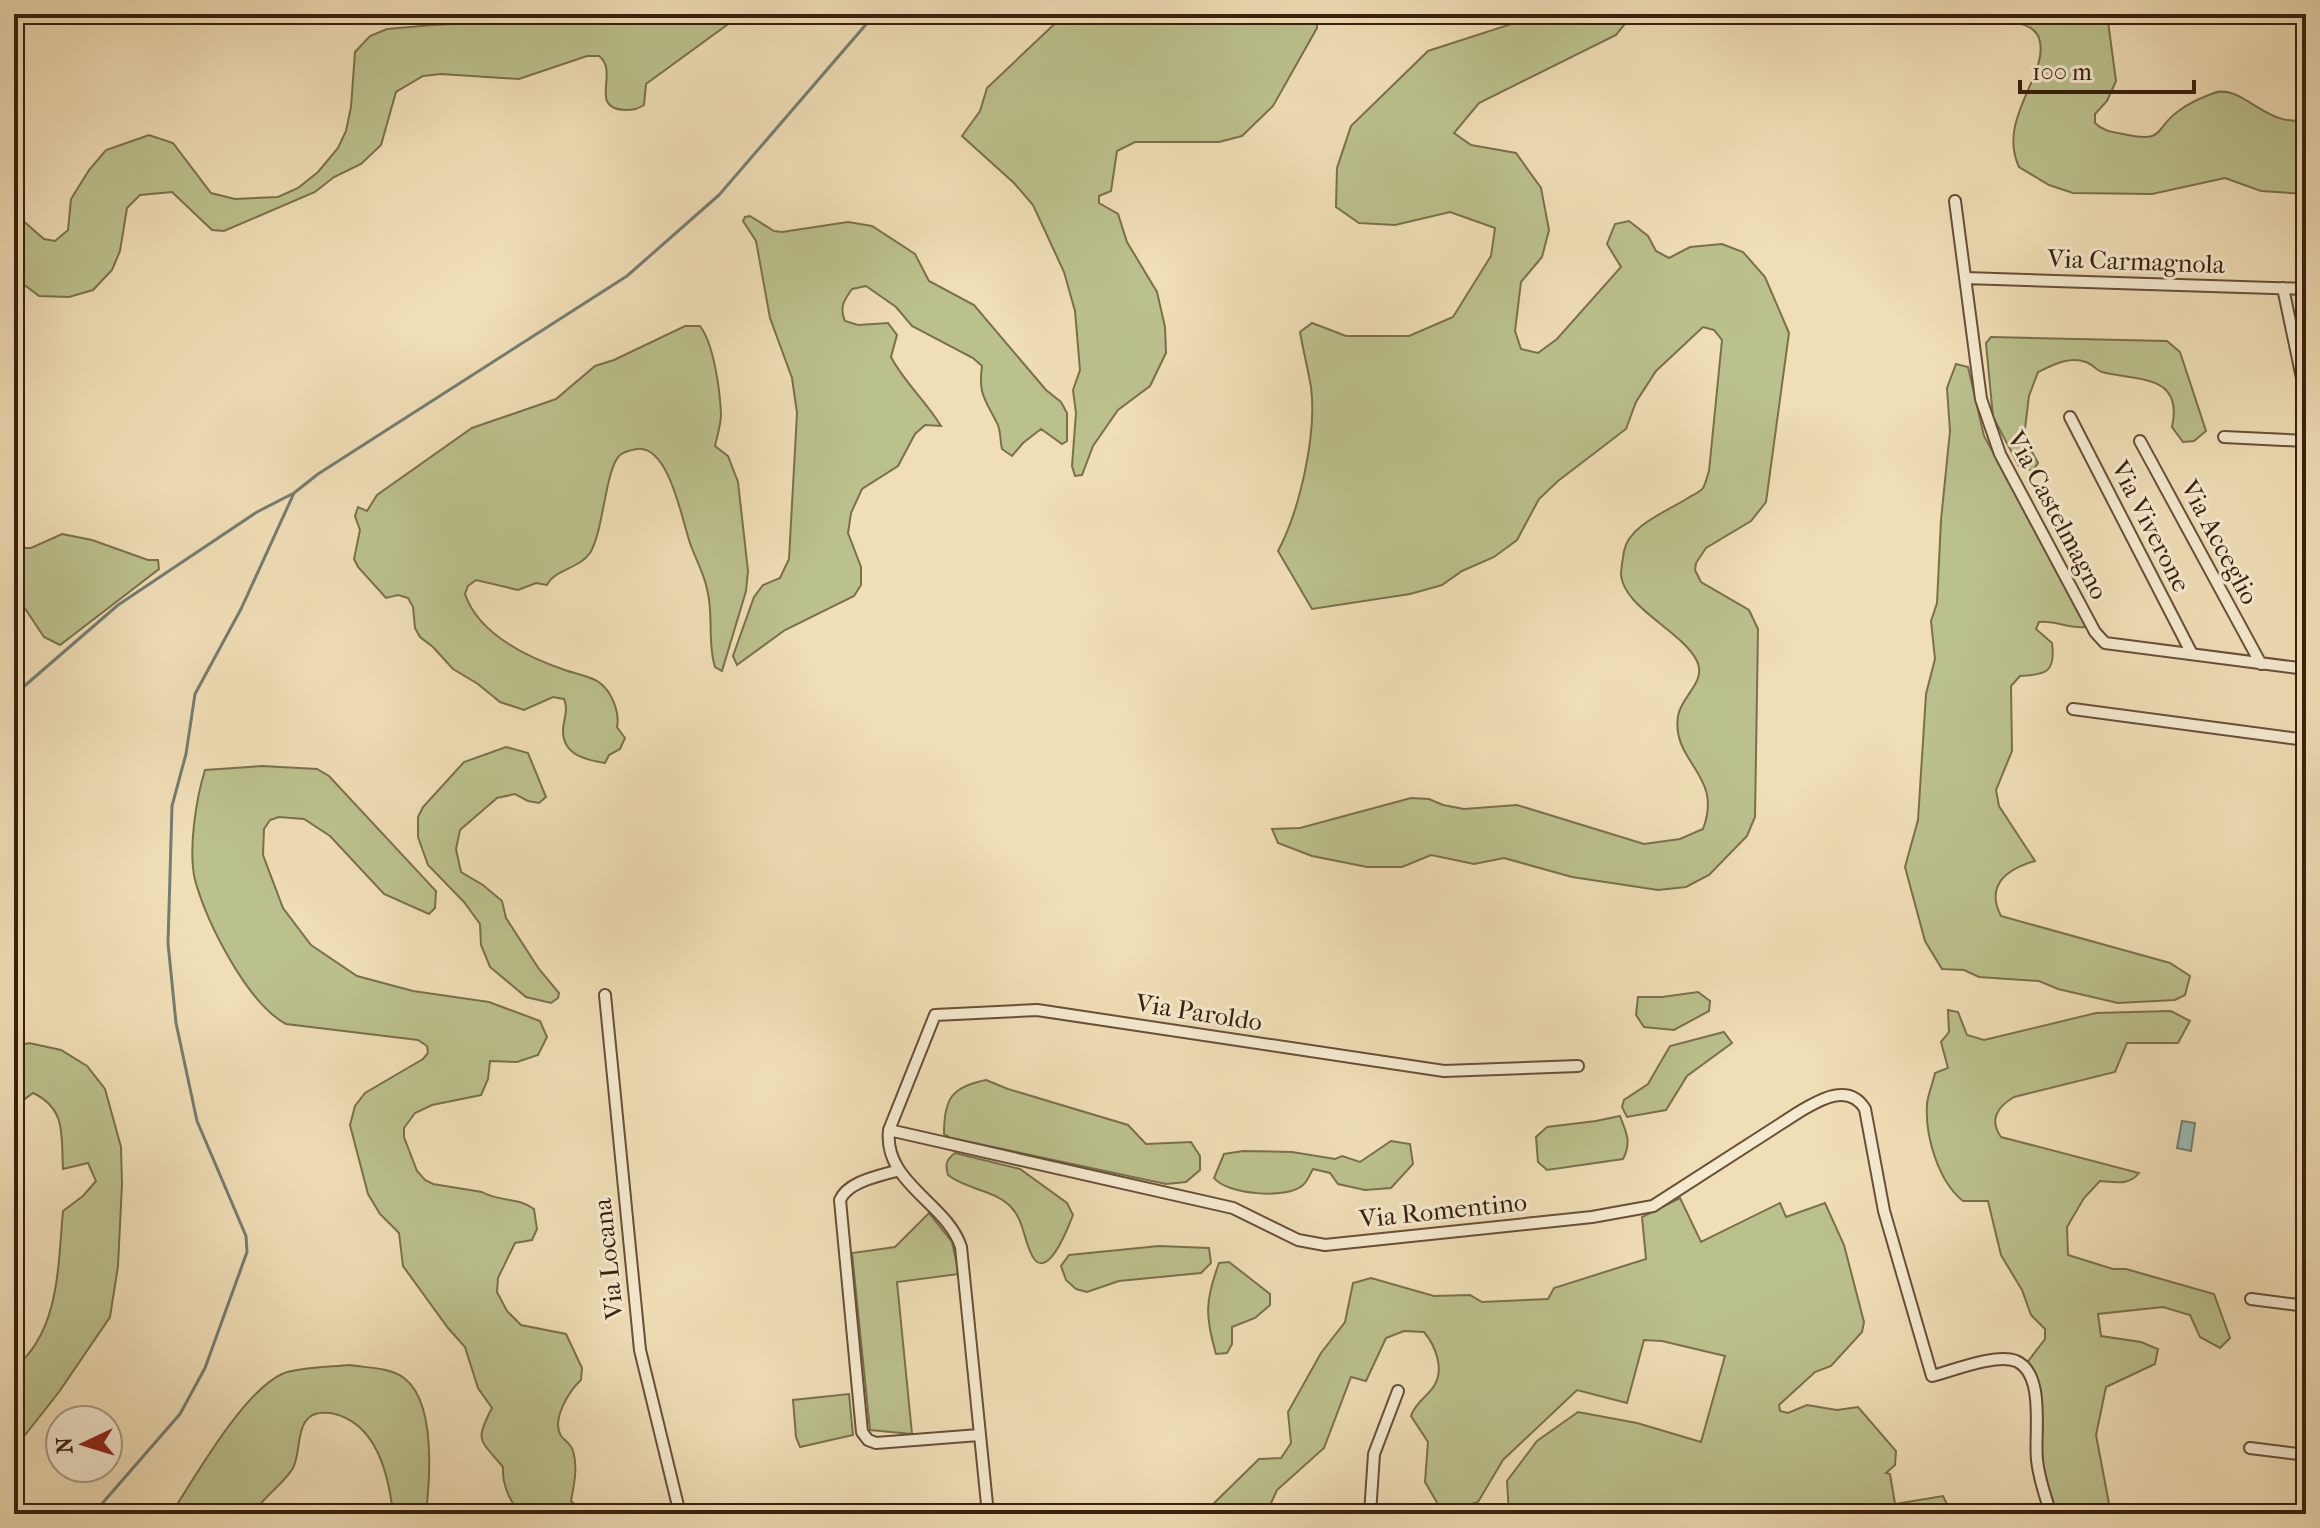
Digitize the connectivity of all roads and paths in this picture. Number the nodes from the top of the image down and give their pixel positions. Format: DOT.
graph roads {
  1 [pos="1955,201"];
  2 [pos="1965,278"];
  3 [pos="2283,288"];
  4 [pos="2306,289"];
  5 [pos="2306,397"];
  6 [pos="2070,417"];
  7 [pos="2224,437"];
  8 [pos="2140,441"];
  9 [pos="2306,441"];
  10 [pos="2192,654"];
  11 [pos="2261,664"];
  12 [pos="2306,669"];
  13 [pos="2073,709"];
  14 [pos="2306,740"];
  15 [pos="605,995"];
  16 [pos="1578,1066"];
  17 [pos="889,1130"];
  18 [pos="899,1170"];
  19 [pos="2251,1299"];
  20 [pos="2306,1306"];
  21 [pos="1398,1391"];
  22 [pos="979,1435"];
  23 [pos="2250,1448"];
  24 [pos="2306,1455"];
  25 [pos="680,1514"];
  26 [pos="988,1514"];
  27 [pos="1370,1514"];
  28 [pos="2051,1514"];
  1 -- 2 [label="street, Via Castelmagno"];
  2 -- 3 [label="street, Via Carmagnola"];
  2 -- 10 [label="street, Via Castelmagno"];
  3 -- 4 [label="street, Via Carmagnola"];
  3 -- 5 [label="street"];
  6 -- 10 [label="street, Via Viverone"];
  7 -- 9 [label="street"];
  8 -- 11 [label="street, Via Acceglio"];
  10 -- 11 [label="street, Via Castelmagno"];
  11 -- 12 [label="street, Via Castelmagno"];
  13 -- 14 [label="street"];
  15 -- 25 [label="street, Via Locana"];
  16 -- 17 [label="street, Via Paroldo"];
  17 -- 18 [label="street"];
  17 -- 28 [label="street, Via Romentino"];
  18 -- 22 [label="street"];
  18 -- 22 [label="street"];
  19 -- 20 [label="street"];
  21 -- 27 [label="street"];
  22 -- 26 [label="street"];
  23 -- 24 [label="street"];
}
